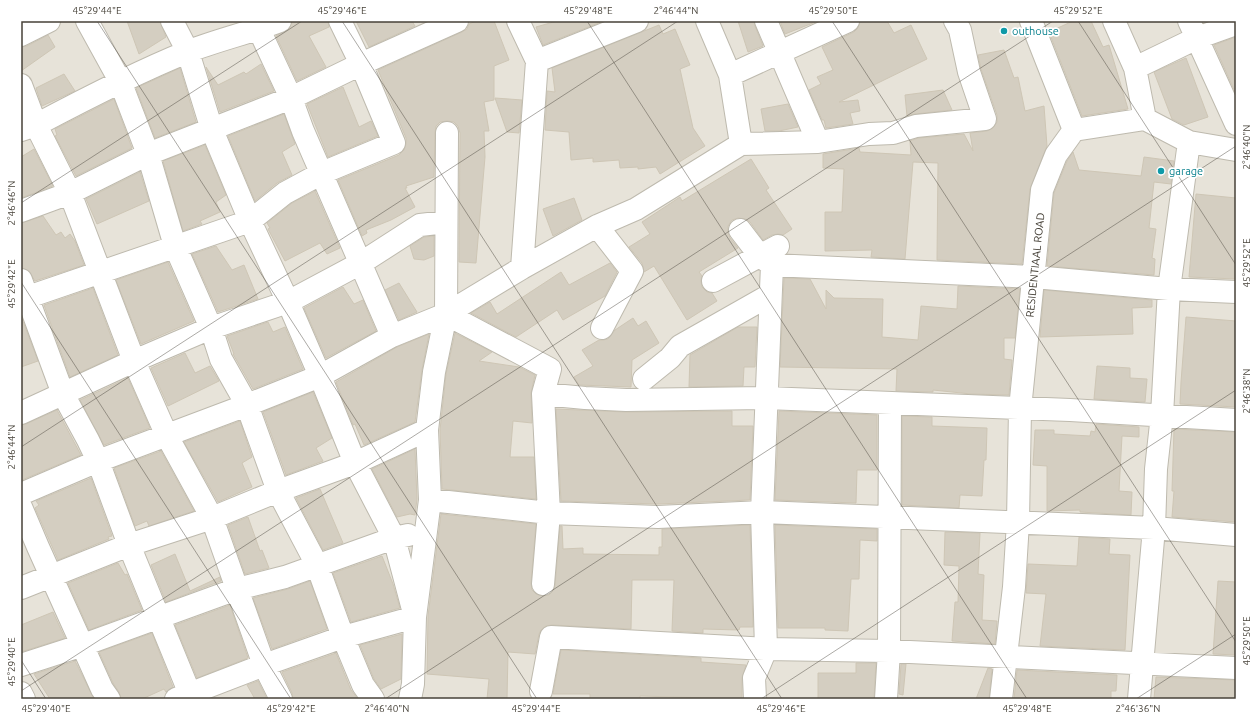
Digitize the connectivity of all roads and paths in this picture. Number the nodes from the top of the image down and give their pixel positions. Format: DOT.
graph roads {
  1 [pos="49,21"];
  2 [pos="86,21"];
  3 [pos="172,21"];
  4 [pos="280,21"];
  5 [pos="340,21"];
  6 [pos="457,21"];
  7 [pos="518,21"];
  8 [pos="637,21"];
  9 [pos="707,21"];
  10 [pos="766,21"];
  11 [pos="848,21"];
  12 [pos="955,21"];
  13 [pos="1114,21"];
  14 [pos="1036,22"];
  15 [pos="1236,24"];
  16 [pos="257,25"];
  17 [pos="610,26"];
  18 [pos="1193,29"];
  19 [pos="21,35"];
  20 [pos="188,52"];
  21 [pos="779,52"];
  22 [pos="537,61"];
  23 [pos="361,64"];
  24 [pos="1135,68"];
  25 [pos="730,75"];
  26 [pos="120,81"];
  27 [pos="21,85"];
  28 [pos="291,98"];
  29 [pos="1145,120"];
  30 [pos="1236,121"];
  31 [pos="28,128"];
  32 [pos="212,130"];
  33 [pos="1074,130"];
  34 [pos="447,133"];
  35 [pos="818,142"];
  36 [pos="1189,142"];
  37 [pos="741,144"];
  38 [pos="1236,150"];
  39 [pos="148,154"];
  40 [pos="322,173"];
  41 [pos="70,193"];
  42 [pos="21,211"];
  43 [pos="250,221"];
  44 [pos="446,222"];
  45 [pos="597,226"];
  46 [pos="740,230"];
  47 [pos="175,246"];
  48 [pos="770,256"];
  49 [pos="360,263"];
  50 [pos="522,268"];
  51 [pos="100,272"];
  52 [pos="1034,277"];
  53 [pos="713,281"];
  54 [pos="1169,289"];
  55 [pos="1236,292"];
  56 [pos="23,293"];
  57 [pos="770,295"];
  58 [pos="288,302"];
  59 [pos="446,314"];
  60 [pos="211,328"];
  61 [pos="602,328"];
  62 [pos="392,336"];
  63 [pos="134,361"];
  64 [pos="320,376"];
  65 [pos="644,378"];
  66 [pos="63,394"];
  67 [pos="543,394"];
  68 [pos="766,398"];
  69 [pos="890,403"];
  70 [pos="247,405"];
  71 [pos="1020,409"];
  72 [pos="21,413"];
  73 [pos="1162,415"];
  74 [pos="1236,420"];
  75 [pos="427,430"];
  76 [pos="167,436"];
  77 [pos="98,461"];
  78 [pos="355,463"];
  79 [pos="278,491"];
  80 [pos="21,494"];
  81 [pos="430,500"];
  82 [pos="21,507"];
  83 [pos="762,512"];
  84 [pos="549,513"];
  85 [pos="890,517"];
  86 [pos="212,518"];
  87 [pos="1018,522"];
  88 [pos="1154,528"];
  89 [pos="425,532"];
  90 [pos="1236,535"];
  91 [pos="394,538"];
  92 [pos="130,545"];
  93 [pos="317,565"];
  94 [pos="51,576"];
  95 [pos="543,584"];
  96 [pos="21,588"];
  97 [pos="237,589"];
  98 [pos="159,617"];
  99 [pos="415,617"];
  100 [pos="343,637"];
  101 [pos="83,644"];
  102 [pos="766,649"];
  103 [pos="889,651"];
  104 [pos="1006,657"];
  105 [pos="1143,663"];
  106 [pos="21,665"];
  107 [pos="264,665"];
  108 [pos="1236,668"];
  109 [pos="541,691"];
  110 [pos="21,693"];
  111 [pos="186,697"];
  112 [pos="24,699"];
  113 [pos="108,699"];
  114 [pos="281,699"];
  115 [pos="373,699"];
  116 [pos="410,699"];
  117 [pos="755,699"];
  118 [pos="886,699"];
  119 [pos="1001,699"];
  120 [pos="1139,699"];
  1 -- 19 [label="street"];
  2 -- 26 [label="street"];
  3 -- 20 [label="street"];
  4 -- 16 [label="street"];
  5 -- 23 [label="street"];
  6 -- 23 [label="street"];
  7 -- 22 [label="street"];
  8 -- 17 [label="street"];
  9 -- 25 [label="street"];
  10 -- 21 [label="street"];
  11 -- 21 [label="street"];
  12 -- 35 [label="street"];
  13 -- 24 [label="street"];
  14 -- 33 [label="street"];
  15 -- 18 [label="street"];
  16 -- 20 [label="street"];
  16 -- 28 [label="street"];
  17 -- 22 [label="street"];
  18 -- 24 [label="street"];
  18 -- 30 [label="street"];
  20 -- 26 [label="street"];
  20 -- 32 [label="street"];
  21 -- 25 [label="street"];
  21 -- 35 [label="street"];
  22 -- 50 [label="street"];
  23 -- 28 [label="street"];
  23 -- 40 [label="street"];
  24 -- 29 [label="street"];
  25 -- 37 [label="street"];
  26 -- 31 [label="street"];
  26 -- 39 [label="street"];
  27 -- 31 [label="street"];
  28 -- 32 [label="street"];
  28 -- 40 [label="street"];
  29 -- 33 [label="street"];
  29 -- 36 [label="street"];
  31 -- 41 [label="street"];
  32 -- 39 [label="street"];
  32 -- 43 [label="street"];
  33 -- 52 [label="street, RESIDENTIAAL ROAD"];
  34 -- 44 [label="street"];
  35 -- 37 [label="street"];
  36 -- 38 [label="street"];
  36 -- 54 [label="street"];
  37 -- 45 [label="street"];
  39 -- 41 [label="street"];
  39 -- 47 [label="street"];
  40 -- 43 [label="street"];
  40 -- 49 [label="street"];
  41 -- 42 [label="street"];
  41 -- 51 [label="street"];
  43 -- 47 [label="street"];
  43 -- 58 [label="street"];
  44 -- 49 [label="street"];
  44 -- 59 [label="street"];
  45 -- 50 [label="street"];
  45 -- 61 [label="street"];
  46 -- 48 [label="street"];
  47 -- 51 [label="street"];
  47 -- 60 [label="street"];
  48 -- 52 [label="street"];
  48 -- 53 [label="street"];
  48 -- 57 [label="street"];
  49 -- 58 [label="street"];
  49 -- 62 [label="street"];
  50 -- 59 [label="street"];
  51 -- 56 [label="street"];
  51 -- 63 [label="street"];
  52 -- 54 [label="street"];
  52 -- 71 [label="street, RESIDENTIAAL ROAD"];
  54 -- 55 [label="street"];
  54 -- 73 [label="street"];
  56 -- 66 [label="street"];
  57 -- 65 [label="street"];
  57 -- 68 [label="street"];
  58 -- 60 [label="street"];
  58 -- 64 [label="street"];
  59 -- 62 [label="street"];
  59 -- 67 [label="street"];
  59 -- 75 [label="street"];
  60 -- 63 [label="street"];
  60 -- 70 [label="street"];
  62 -- 64 [label="street"];
  63 -- 66 [label="street"];
  63 -- 76 [label="street"];
  64 -- 70 [label="street"];
  64 -- 78 [label="street"];
  66 -- 72 [label="street"];
  66 -- 77 [label="street"];
  67 -- 68 [label="street"];
  67 -- 84 [label="street"];
  68 -- 69 [label="street"];
  68 -- 83 [label="street"];
  69 -- 71 [label="street"];
  69 -- 85 [label="street"];
  70 -- 76 [label="street"];
  70 -- 79 [label="street"];
  71 -- 73 [label="street"];
  71 -- 87 [label="street, RESIDENTIAAL ROAD"];
  73 -- 74 [label="street"];
  73 -- 88 [label="street"];
  75 -- 78 [label="street"];
  75 -- 81 [label="street"];
  76 -- 77 [label="street"];
  76 -- 86 [label="street"];
  77 -- 80 [label="street"];
  77 -- 92 [label="street"];
  78 -- 79 [label="street"];
  78 -- 91 [label="street"];
  79 -- 86 [label="street"];
  79 -- 93 [label="street"];
  81 -- 84 [label="street"];
  81 -- 89 [label="street"];
  82 -- 94 [label="street"];
  83 -- 84 [label="street"];
  83 -- 85 [label="street"];
  83 -- 102 [label="street"];
  84 -- 95 [label="street"];
  85 -- 87 [label="street"];
  85 -- 103 [label="street"];
  86 -- 92 [label="street"];
  86 -- 97 [label="street"];
  87 -- 88 [label="street"];
  87 -- 104 [label="street, RESIDENTIAAL ROAD"];
  88 -- 90 [label="street"];
  88 -- 105 [label="street"];
  89 -- 91 [label="street"];
  89 -- 99 [label="street"];
  91 -- 93 [label="street"];
  91 -- 99 [label="street"];
  92 -- 94 [label="street"];
  92 -- 98 [label="street"];
  93 -- 97 [label="street"];
  93 -- 100 [label="street"];
  94 -- 96 [label="street"];
  94 -- 101 [label="street"];
  97 -- 98 [label="street"];
  97 -- 107 [label="street"];
  98 -- 101 [label="street"];
  98 -- 111 [label="street"];
  99 -- 100 [label="street"];
  99 -- 116 [label="street"];
  100 -- 107 [label="street"];
  100 -- 115 [label="street"];
  101 -- 106 [label="street"];
  101 -- 113 [label="street"];
  102 -- 103 [label="street"];
  102 -- 109 [label="street"];
  102 -- 117 [label="street"];
  103 -- 104 [label="street"];
  103 -- 118 [label="street"];
  104 -- 105 [label="street"];
  104 -- 119 [label="street, RESIDENTIAAL ROAD"];
  105 -- 108 [label="street"];
  105 -- 120 [label="street"];
  107 -- 111 [label="street"];
  107 -- 114 [label="street"];
  110 -- 112 [label="street"];
}
